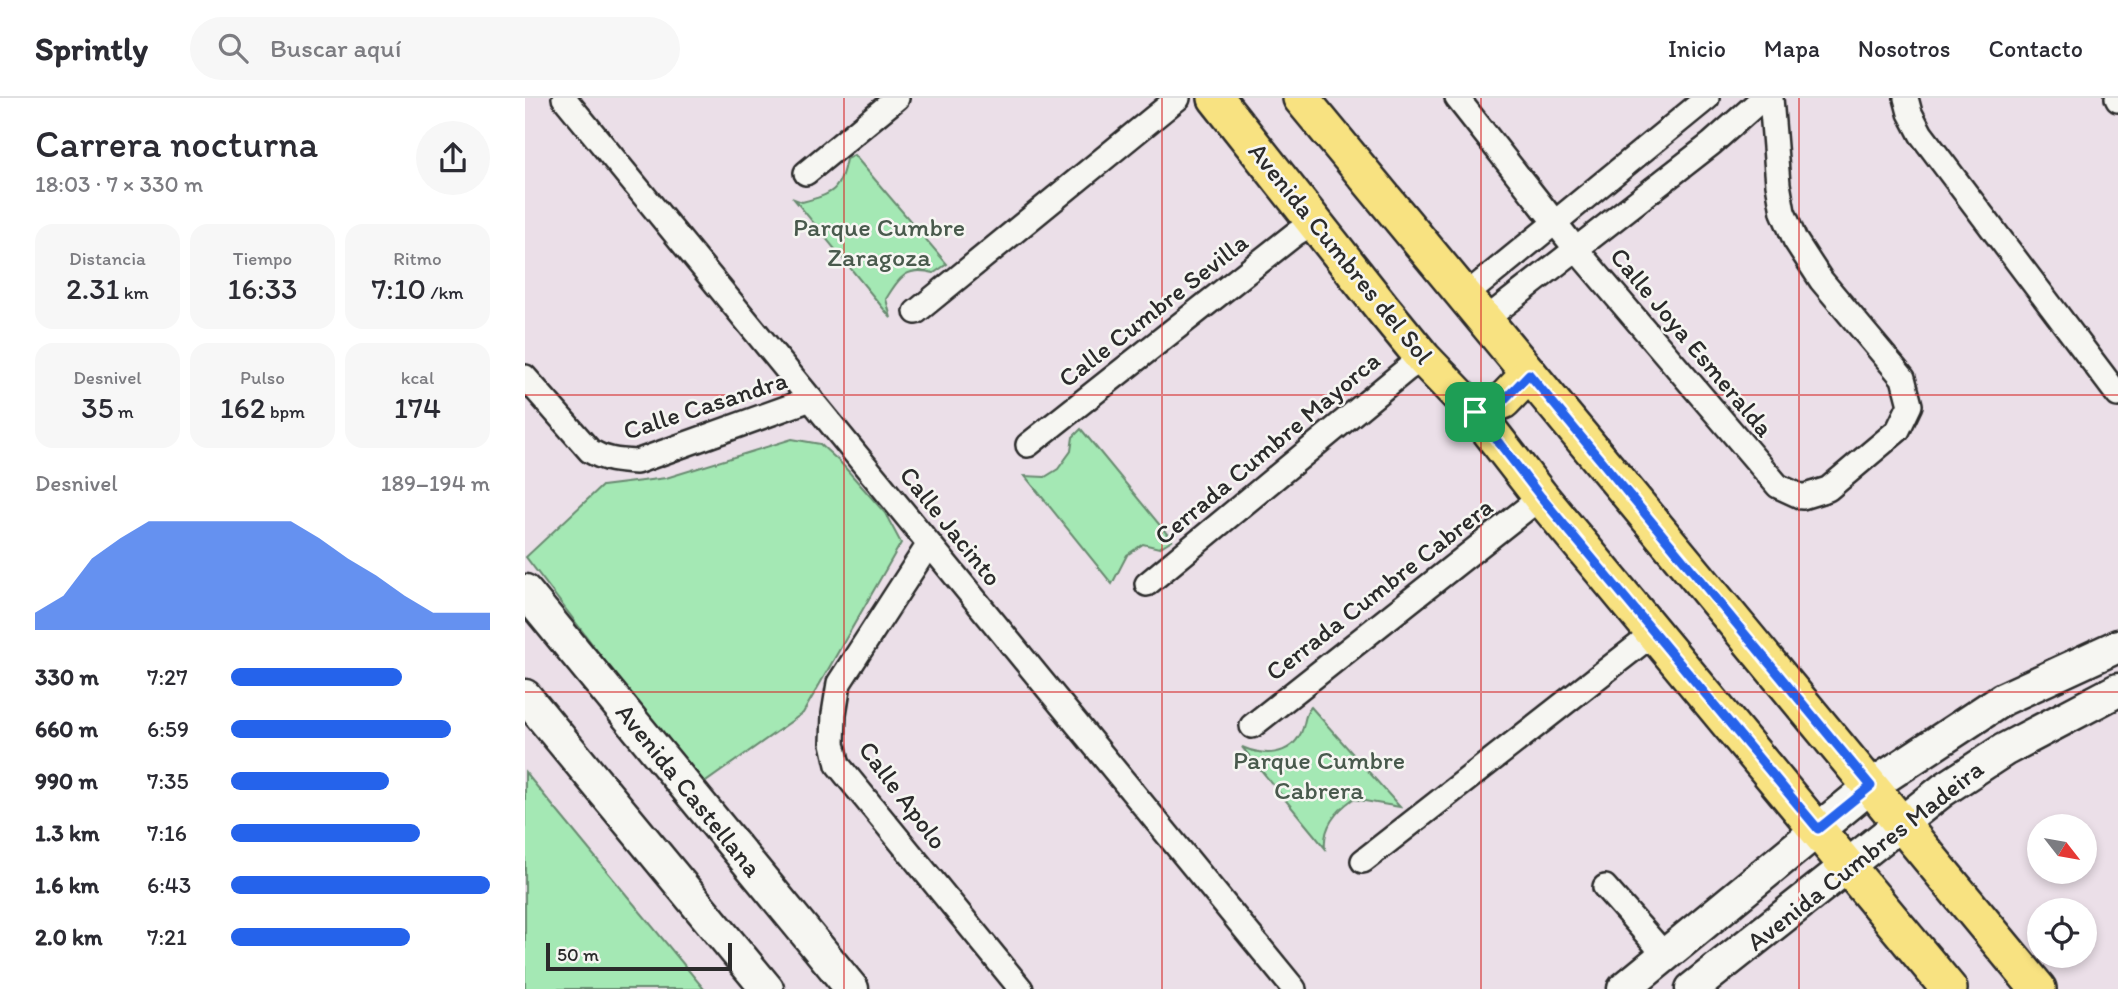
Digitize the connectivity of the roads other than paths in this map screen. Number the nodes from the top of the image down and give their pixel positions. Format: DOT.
graph roads {
  1 [pos="564,98"];
  2 [pos="897,98"];
  3 [pos="1178,98"];
  4 [pos="1216,98"];
  5 [pos="1301,98"];
  6 [pos="1457,98"];
  7 [pos="1707,98"];
  8 [pos="1763,98"];
  9 [pos="1771,98"];
  10 [pos="1906,98"];
  11 [pos="806,173"];
  12 [pos="1315,222"];
  13 [pos="1555,222"];
  14 [pos="1575,248"];
  15 [pos="1475,308"];
  16 [pos="916,312"];
  17 [pos="1423,358"];
  18 [pos="1529,374"];
  19 [pos="525,377"];
  20 [pos="2118,395"];
  21 [pos="811,399"];
  22 [pos="1475,412"];
  23 [pos="1028,445"];
  24 [pos="1541,497"];
  25 [pos="929,544"];
  26 [pos="1147,584"];
  27 [pos="525,591"];
  28 [pos="1654,633"];
  29 [pos="2118,646"];
  30 [pos="2118,690"];
  31 [pos="525,696"];
  32 [pos="1252,726"];
  33 [pos="1871,786"];
  34 [pos="1902,823"];
  35 [pos="1818,829"];
  36 [pos="1363,862"];
  37 [pos="1848,867"];
  38 [pos="1605,887"];
  39 [pos="1665,955"];
  40 [pos="767,989"];
  41 [pos="852,989"];
  42 [pos="1021,989"];
  43 [pos="1294,989"];
  44 [pos="1624,989"];
  45 [pos="1692,989"];
  46 [pos="1949,989"];
  47 [pos="2038,989"];
  1 -- 21 [label="street, Calle Jacinto"];
  2 -- 11 [label="street"];
  3 -- 16 [label="street"];
  4 -- 12 [label="main road, Avenida Cumbres del Sol"];
  5 -- 15 [label="main road"];
  6 -- 13 [label="street, Calle Joya Esmeralda"];
  7 -- 13 [label="street"];
  8 -- 14 [label="street"];
  9 -- 14 [label="street, Calle Joya Esmeralda"];
  10 -- 20 [label="street"];
  12 -- 17 [label="main road, Avenida Cumbres del Sol"];
  12 -- 23 [label="street, Calle Cumbre Sevilla"];
  13 -- 14 [label="street, Calle Joya Esmeralda"];
  13 -- 15 [label="street"];
  14 -- 15 [label="street"];
  15 -- 18 [label="main road"];
  17 -- 22 [label="main road, Avenida Cumbres del Sol"];
  17 -- 26 [label="street, Cerrada Cumbre Mayorca"];
  18 -- 22 [label="main road"];
  18 -- 33 [label="main road"];
  19 -- 21 [label="street, Calle Casandra"];
  21 -- 25 [label="street, Calle Jacinto"];
  22 -- 24 [label="main road, Avenida Cumbres del Sol"];
  24 -- 28 [label="main road, Avenida Cumbres del Sol"];
  24 -- 32 [label="street, Cerrada Cumbre Cabrera"];
  25 -- 42 [label="street, Calle Apolo"];
  25 -- 43 [label="street, Calle Jacinto"];
  27 -- 41 [label="street, Avenida Castellana"];
  28 -- 35 [label="main road, Avenida Cumbres del Sol"];
  28 -- 36 [label="street"];
  29 -- 33 [label="street, Avenida Cumbres Madeira"];
  30 -- 34 [label="street, Avenida Cumbres Madeira"];
  31 -- 40 [label="street"];
  33 -- 34 [label="main road"];
  33 -- 35 [label="street, Avenida Cumbres Madeira"];
  34 -- 37 [label="street, Avenida Cumbres Madeira"];
  34 -- 47 [label="main road"];
  35 -- 37 [label="main road, Avenida Cumbres del Sol"];
  35 -- 39 [label="street, Avenida Cumbres Madeira"];
  37 -- 45 [label="street, Avenida Cumbres Madeira"];
  37 -- 46 [label="main road, Avenida Cumbres del Sol"];
  38 -- 39 [label="street"];
  39 -- 44 [label="street, Avenida Cumbres Madeira"];
}
